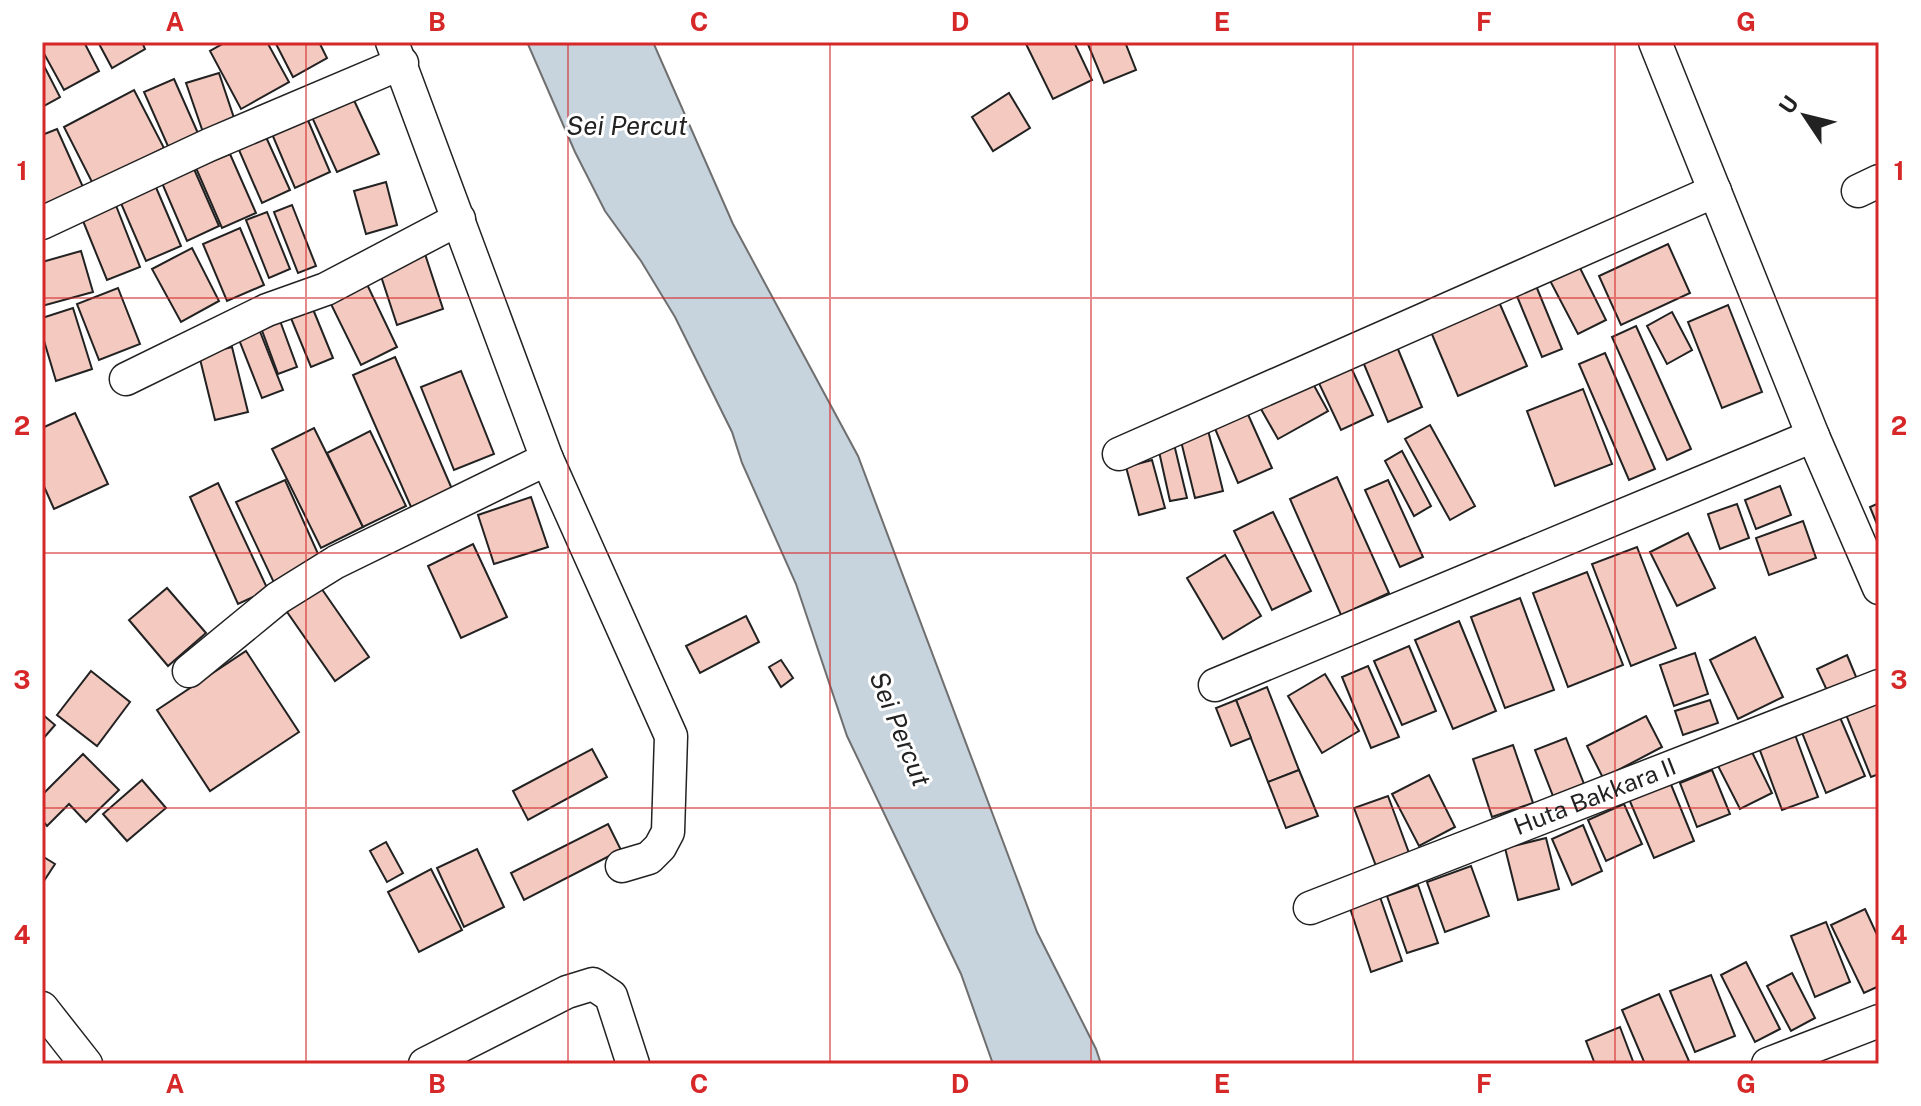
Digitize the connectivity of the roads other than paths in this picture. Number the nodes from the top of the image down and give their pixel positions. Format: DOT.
graph roads {
  1 [pos="1655,42"];
  2 [pos="397,53"];
  3 [pos="1715,191"];
  4 [pos="459,219"];
  5 [pos="42,223"];
  6 [pos="126,379"];
  7 [pos="1813,436"];
  8 [pos="1119,454"];
  9 [pos="547,459"];
  10 [pos="1879,588"];
  11 [pos="189,671"];
  12 [pos="1215,685"];
  13 [pos="1879,686"];
  14 [pos="622,866"];
  15 [pos="1310,908"];
  16 [pos="42,1008"];
  17 [pos="1879,1021"];
  18 [pos="86,1064"];
  19 [pos="425,1064"];
  20 [pos="633,1064"];
  21 [pos="1768,1064"];
  1 -- 3 [label="street"];
  2 -- 4 [label="street"];
  2 -- 5 [label="street"];
  3 -- 7 [label="street"];
  3 -- 8 [label="street"];
  4 -- 6 [label="street"];
  4 -- 9 [label="street"];
  7 -- 10 [label="street"];
  7 -- 12 [label="street"];
  9 -- 11 [label="street"];
  9 -- 14 [label="street"];
  13 -- 15 [label="street, Huta Bakkara II"];
  16 -- 18 [label="street"];
  17 -- 21 [label="street"];
  19 -- 20 [label="street"];
}
